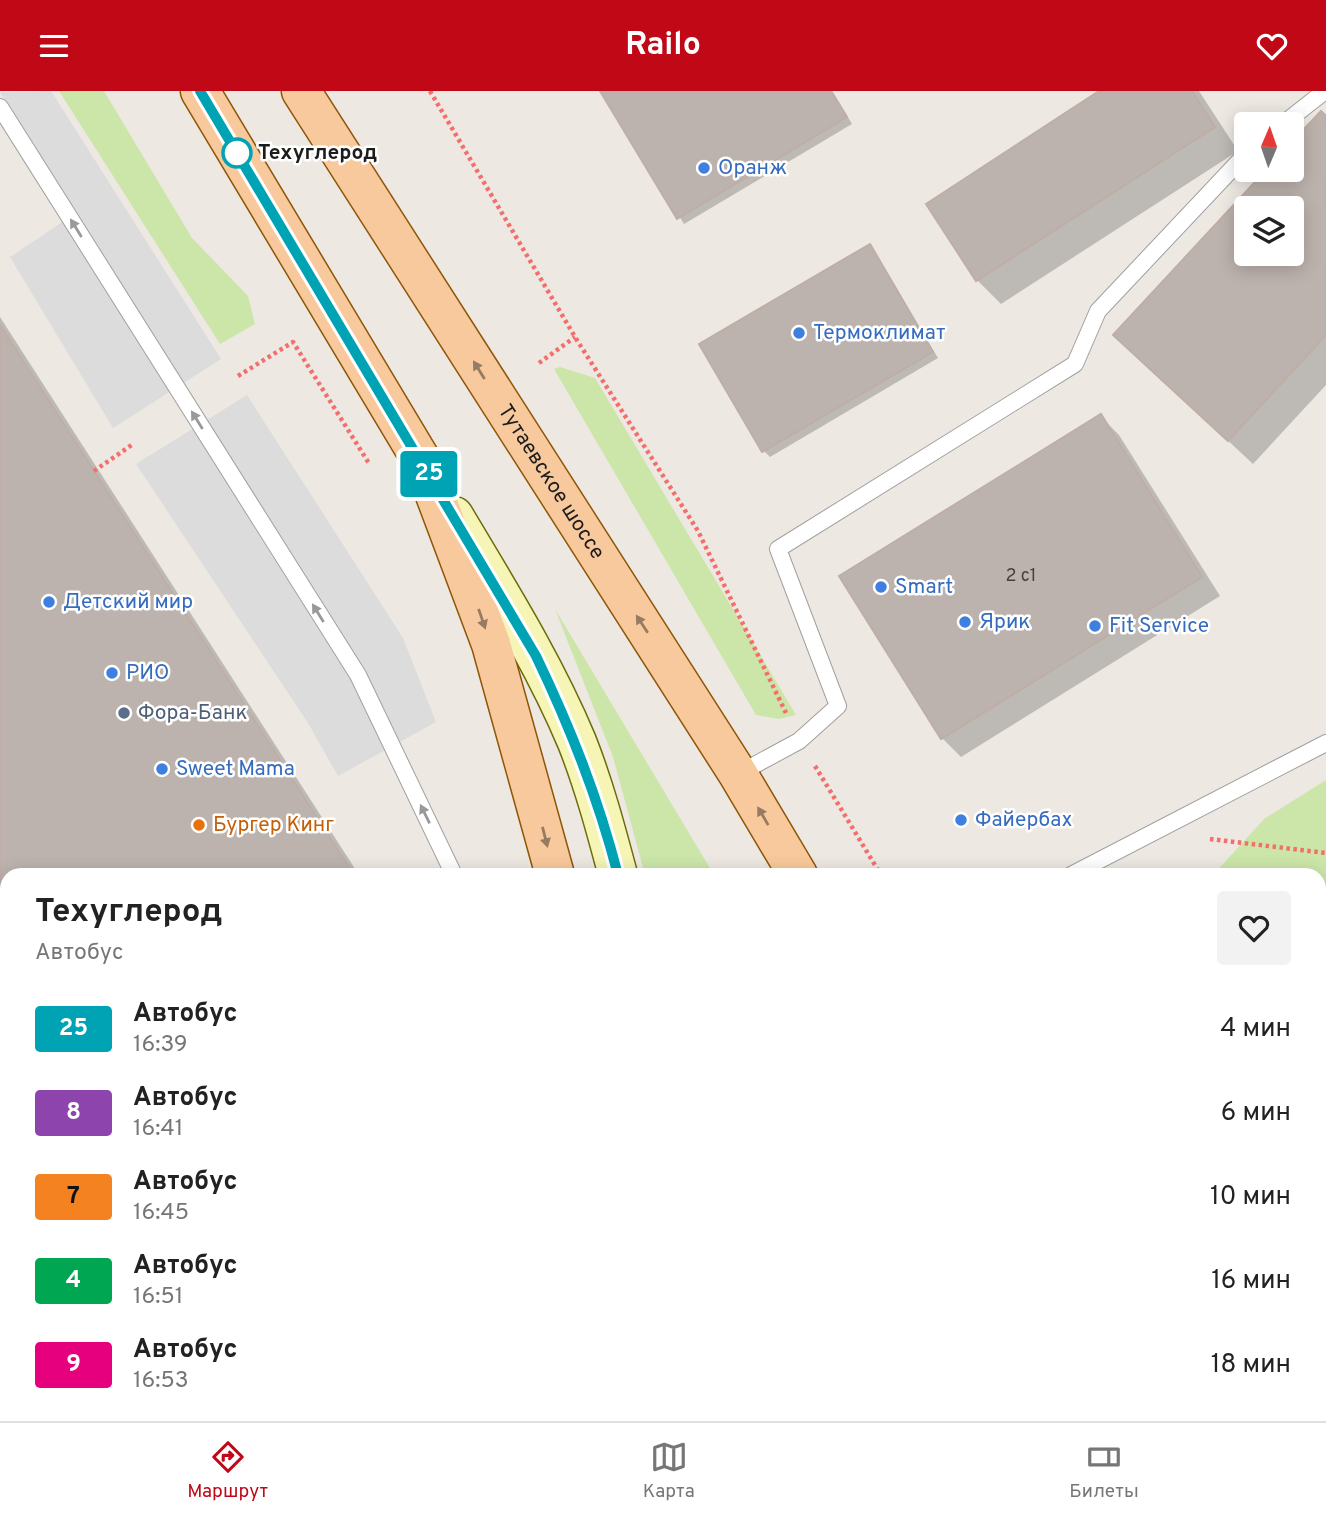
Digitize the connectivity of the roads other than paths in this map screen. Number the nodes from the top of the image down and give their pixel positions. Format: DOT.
graph roads {
  1 [pos="200,91"];
  2 [pos="302,91"];
  3 [pos="1325,91"];
  4 [pos="0,107"];
  5 [pos="1298,112"];
  6 [pos="1234,168"];
  7 [pos="423,463"];
  8 [pos="1326,743"];
  9 [pos="738,774"];
  10 [pos="451,868"];
  11 [pos="553,868"];
  12 [pos="616,868"];
  13 [pos="794,868"];
  14 [pos="1084,868"];
  1 -- 7 [label="main road"];
  9 -- 2 [label="main road, Тутаевское шоссе, one-way"];
  3 -- 5 [label="lane"];
  10 -- 4 [label="lane, one-way"];
  6 -- 9 [label="lane"];
  7 -- 11 [label="main road, one-way"];
  7 -- 12 [label="street"];
  8 -- 14 [label="lane"];
  13 -- 9 [label="main road, Тутаевское шоссе, one-way"];
}
